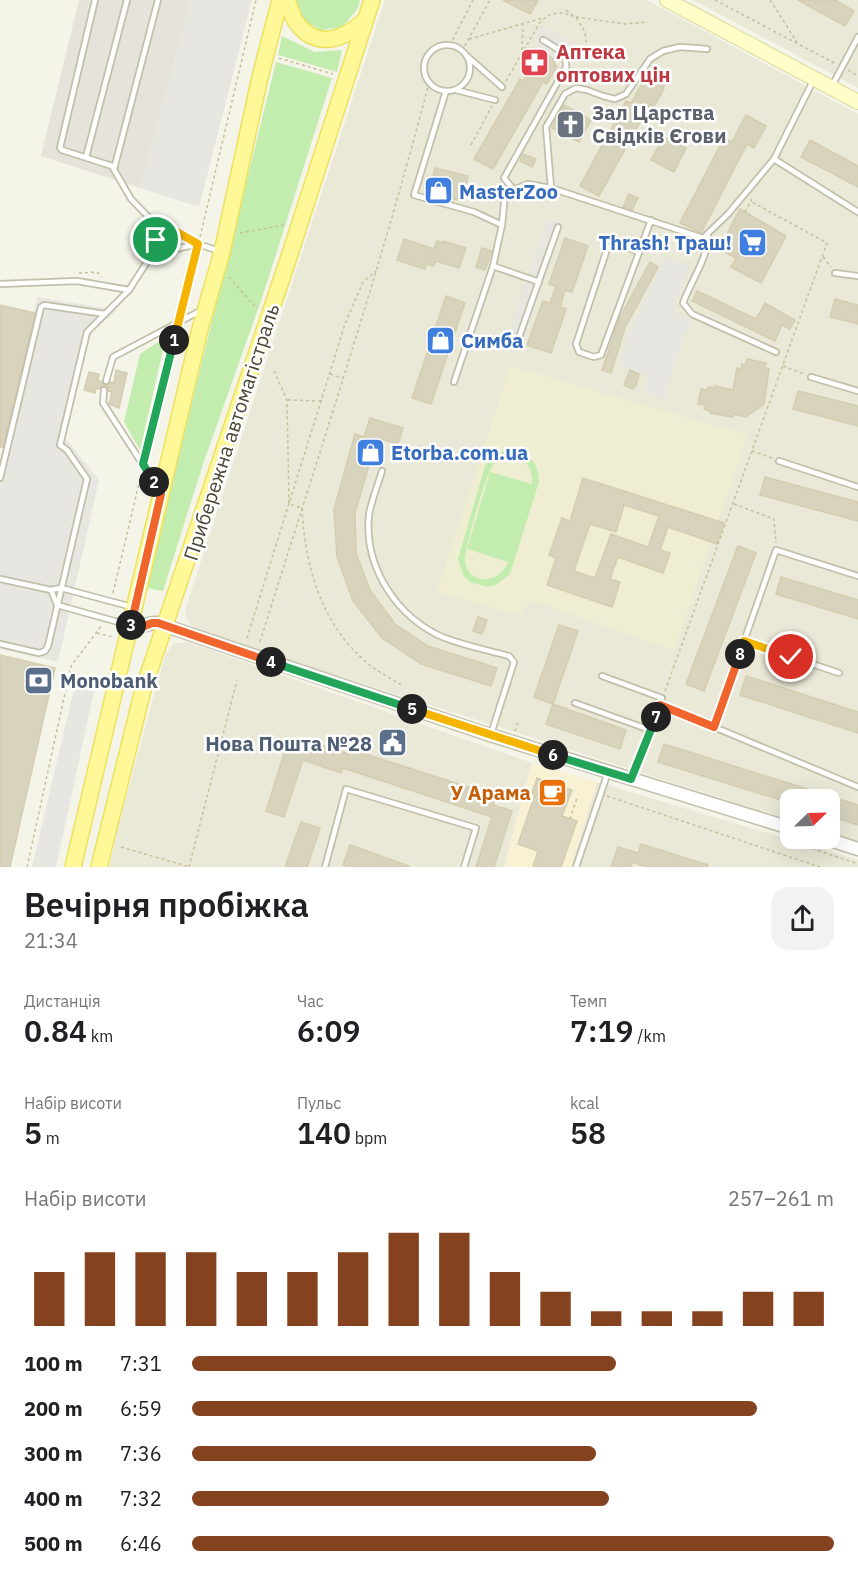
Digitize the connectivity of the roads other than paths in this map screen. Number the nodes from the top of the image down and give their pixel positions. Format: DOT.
graph roads {
  1 [pos="95,0"];
  2 [pos="127,0"];
  3 [pos="158,0"];
  4 [pos="280,0"];
  5 [pos="287,0"];
  6 [pos="372,0"];
  7 [pos="667,0"];
  8 [pos="367,18"];
  9 [pos="858,37"];
  10 [pos="543,40"];
  11 [pos="707,49"];
  12 [pos="468,57"];
  13 [pos="814,79"];
  14 [pos="502,87"];
  15 [pos="831,88"];
  16 [pos="456,90"];
  17 [pos="446,91"];
  18 [pos="495,100"];
  19 [pos="858,102"];
  20 [pos="86,157"];
  21 [pos="774,159"];
  22 [pos="114,169"];
  23 [pos="552,188"];
  24 [pos="513,189"];
  25 [pos="858,213"];
  26 [pos="651,220"];
  27 [pos="502,225"];
  28 [pos="558,227"];
  29 [pos="162,231"];
  30 [pos="708,235"];
  31 [pos="198,244"];
  32 [pos="222,252"];
  33 [pos="639,252"];
  34 [pos="147,262"];
  35 [pos="493,266"];
  36 [pos="835,273"];
  37 [pos="858,276"];
  38 [pos="539,282"];
  39 [pos="0,284"];
  40 [pos="129,290"];
  41 [pos="208,307"];
  42 [pos="105,314"];
  43 [pos="518,340"];
  44 [pos="776,352"];
  45 [pos="811,376"];
  46 [pos="106,381"];
  47 [pos="454,382"];
  48 [pos="104,390"];
  49 [pos="858,391"];
  50 [pos="779,461"];
  51 [pos="382,471"];
  52 [pos="0,478"];
  53 [pos="858,487"];
  54 [pos="161,494"];
  55 [pos="858,576"];
  56 [pos="0,579"];
  57 [pos="61,588"];
  58 [pos="51,590"];
  59 [pos="57,605"];
  60 [pos="135,608"];
  61 [pos="131,626"];
  62 [pos="166,626"];
  63 [pos="744,641"];
  64 [pos="0,644"];
  65 [pos="839,673"];
  66 [pos="602,676"];
  67 [pos="663,698"];
  68 [pos="575,703"];
  69 [pos="714,727"];
  70 [pos="650,730"];
  71 [pos="490,735"];
  72 [pos="608,772"];
  73 [pos="631,779"];
  74 [pos="858,787"];
  75 [pos="780,825"];
  76 [pos="840,843"];
  77 [pos="858,849"];
  78 [pos="73,867"];
  79 [pos="99,867"];
  80 [pos="325,867"];
  81 [pos="465,867"];
  82 [pos="576,867"];
  1 -- 20 [label="lane"];
  2 -- 20 [label="lane"];
  3 -- 22 [label="lane"];
  4 -- 32 [label="main road"];
  5 -- 8 [label="main road"];
  6 -- 8 [label="main road, Прибережна автомагістраль"];
  7 -- 13 [label="main road"];
  8 -- 62 [label="main road, Прибережна автомагістраль"];
  9 -- 15 [label="lane"];
  10 -- 24 [label="lane"];
  11 -- 23 [label="lane"];
  12 -- 14 [label="lane"];
  12 -- 16 [label="lane"];
  12 -- 17 [label="lane"];
  13 -- 15 [label="main road"];
  13 -- 21 [label="lane"];
  15 -- 19 [label="main road"];
  16 -- 17 [label="lane"];
  16 -- 18 [label="lane"];
  17 -- 27 [label="lane"];
  20 -- 22 [label="lane"];
  21 -- 25 [label="lane"];
  21 -- 30 [label="lane"];
  22 -- 29 [label="lane"];
  23 -- 24 [label="lane"];
  23 -- 26 [label="lane"];
  24 -- 27 [label="lane"];
  26 -- 30 [label="lane"];
  26 -- 33 [label="lane"];
  27 -- 35 [label="lane"];
  28 -- 38 [label="lane"];
  29 -- 31 [label="lane"];
  29 -- 34 [label="lane"];
  30 -- 44 [label="lane"];
  31 -- 32 [label="lane"];
  31 -- 34 [label="lane"];
  32 -- 41 [label="main road"];
  33 -- 33 [label="lane"];
  34 -- 40 [label="lane"];
  35 -- 38 [label="lane"];
  35 -- 47 [label="lane"];
  36 -- 37 [label="lane"];
  38 -- 43 [label="lane"];
  39 -- 40 [label="lane"];
  40 -- 42 [label="lane"];
  41 -- 46 [label="lane"];
  41 -- 54 [label="main road"];
  42 -- 52 [label="lane"];
  42 -- 57 [label="lane"];
  45 -- 49 [label="lane"];
  48 -- 54 [label="lane"];
  50 -- 53 [label="lane"];
  51 -- 71 [label="lane"];
  54 -- 60 [label="main road"];
  55 -- 63 [label="lane"];
  56 -- 58 [label="lane"];
  57 -- 58 [label="lane"];
  57 -- 59 [label="lane"];
  57 -- 60 [label="lane"];
  58 -- 59 [label="lane"];
  59 -- 61 [label="lane"];
  59 -- 64 [label="lane"];
  60 -- 61 [label="main road"];
  61 -- 62 [label="street"];
  61 -- 78 [label="main road"];
  62 -- 71 [label="street"];
  62 -- 79 [label="main road, Прибережна автомагістраль"];
  63 -- 65 [label="lane"];
  63 -- 69 [label="lane"];
  66 -- 67 [label="lane"];
  68 -- 70 [label="lane"];
  69 -- 70 [label="lane"];
  69 -- 74 [label="lane"];
  70 -- 73 [label="lane"];
  71 -- 72 [label="street"];
  72 -- 73 [label="street"];
  72 -- 82 [label="lane"];
  73 -- 75 [label="street"];
  76 -- 77 [label="street"];
  80 -- 81 [label="lane"];
}
